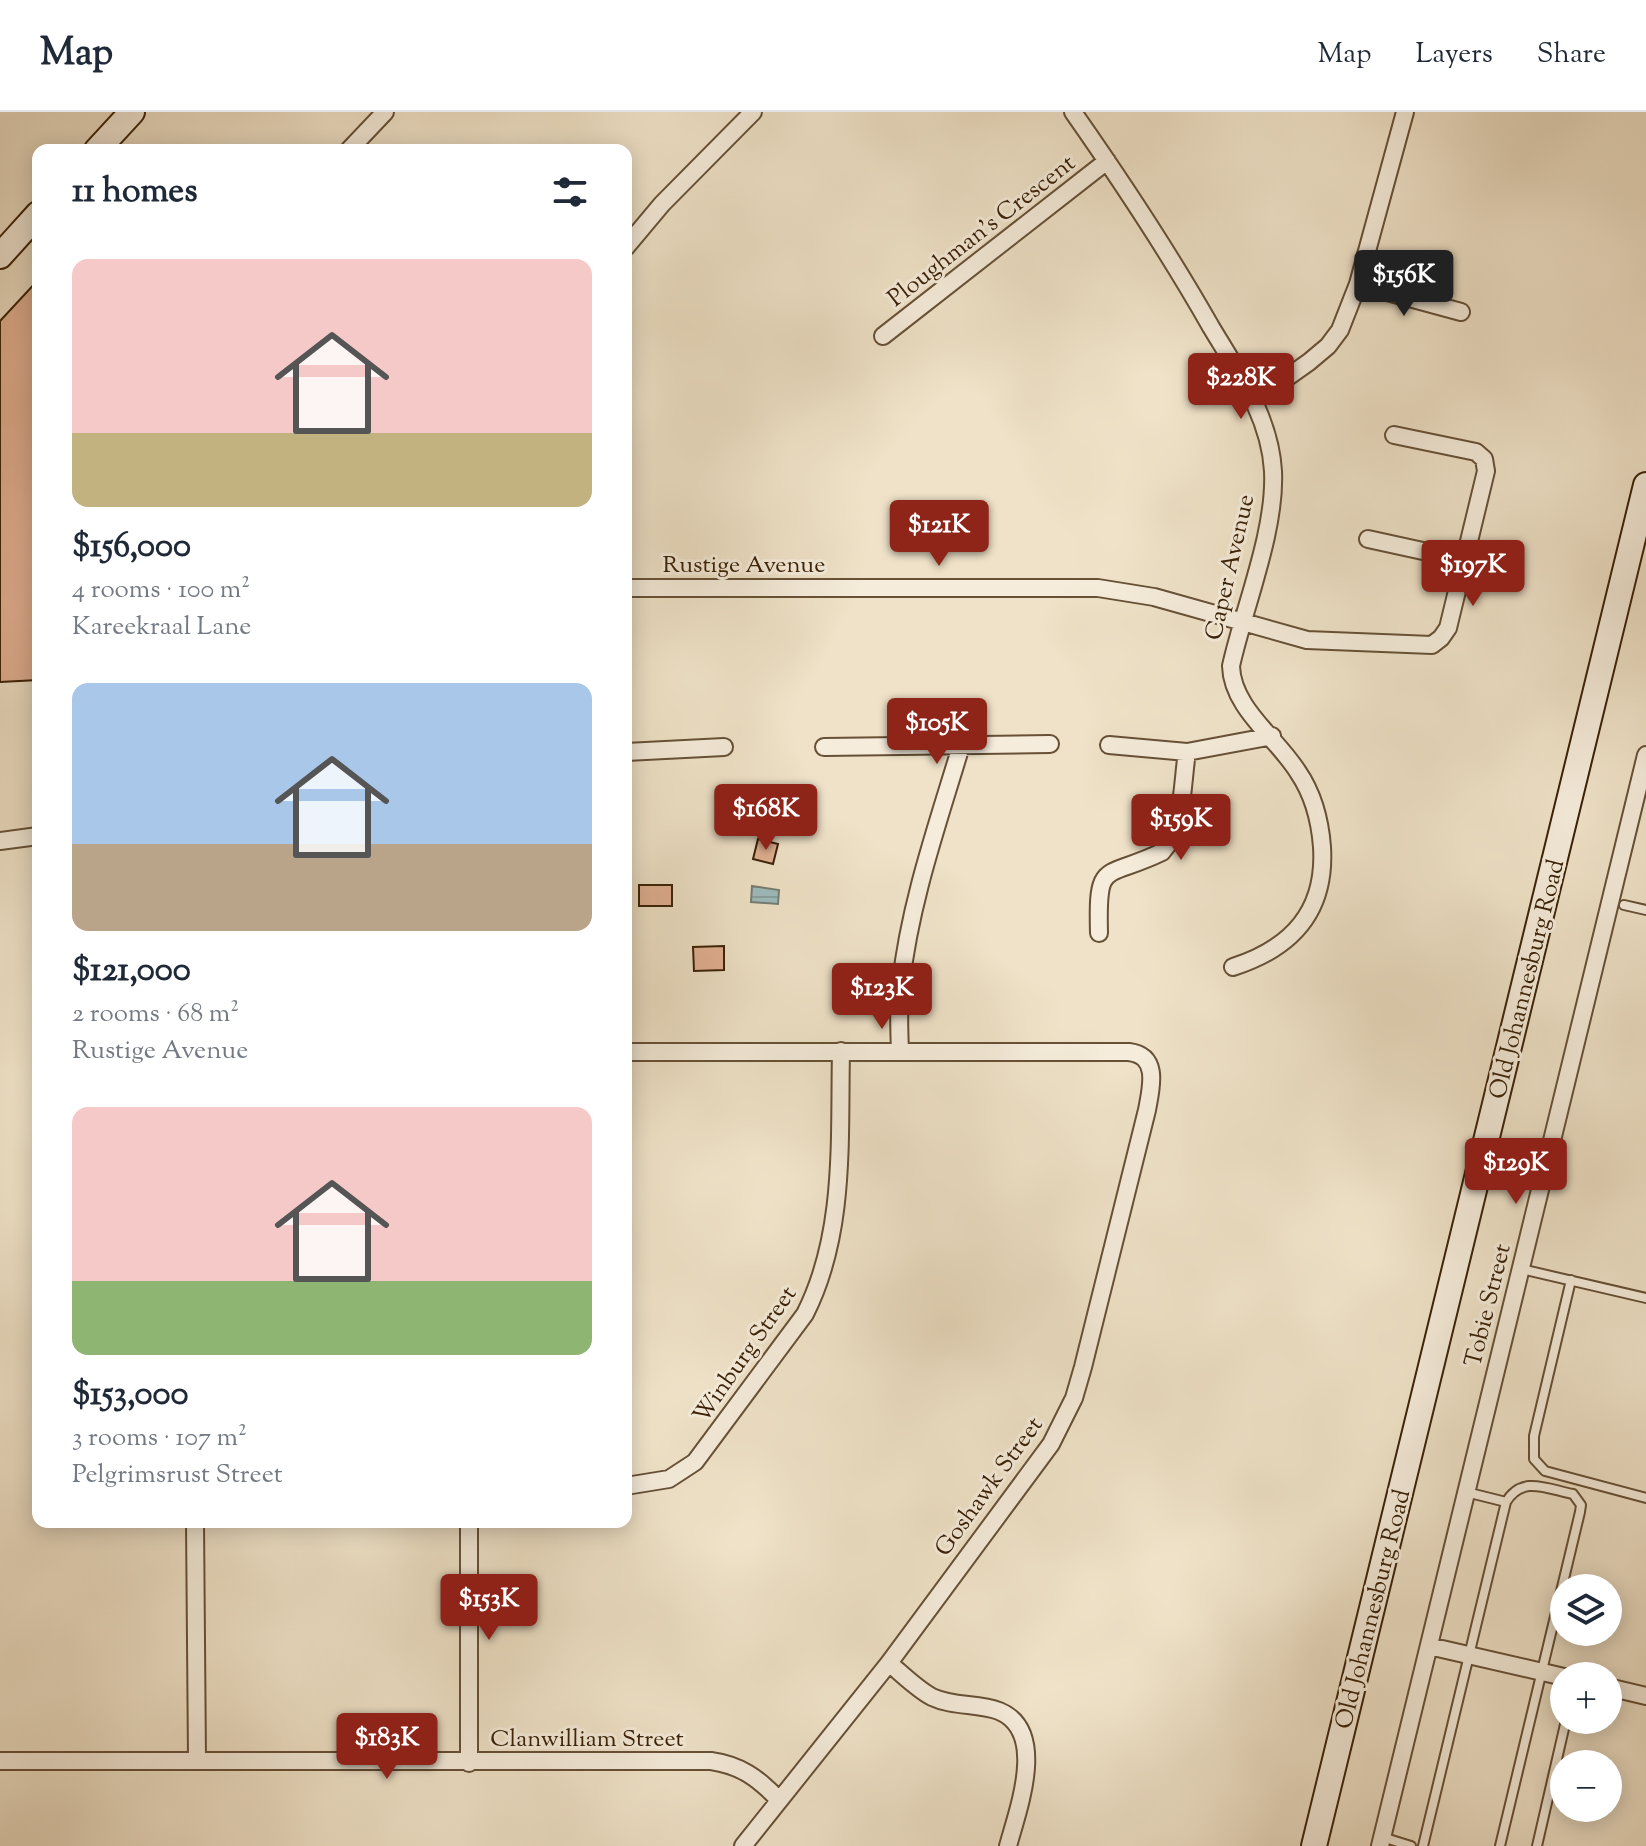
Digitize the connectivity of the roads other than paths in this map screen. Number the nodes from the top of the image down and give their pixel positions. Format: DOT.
graph roads {
  1 [pos="132,112"];
  2 [pos="385,112"];
  3 [pos="753,112"];
  4 [pos="1073,112"];
  5 [pos="1405,112"];
  6 [pos="103,144"];
  7 [pos="355,144"];
  8 [pos="1107,161"];
  9 [pos="32,221"];
  10 [pos="632,240"];
  11 [pos="0,256"];
  12 [pos="1358,284"];
  13 [pos="1461,312"];
  14 [pos="883,336"];
  15 [pos="1254,401"];
  16 [pos="1394,435"];
  17 [pos="1646,485"];
  18 [pos="1368,539"];
  19 [pos="1464,560"];
  20 [pos="632,588"];
  21 [pos="1243,620"];
  22 [pos="1272,736"];
  23 [pos="1050,744"];
  24 [pos="1109,745"];
  25 [pos="961,746"];
  26 [pos="724,747"];
  27 [pos="824,747"];
  28 [pos="632,752"];
  29 [pos="1187,752"];
  30 [pos="1646,755"];
  31 [pos="32,837"];
  32 [pos="0,841"];
  33 [pos="1624,905"];
  34 [pos="1646,910"];
  35 [pos="1099,933"];
  36 [pos="1233,967"];
  37 [pos="900,1050"];
  38 [pos="841,1051"];
  39 [pos="632,1052"];
  40 [pos="1521,1269"];
  41 [pos="1571,1280"];
  42 [pos="1646,1298"];
  43 [pos="632,1486"];
  44 [pos="1466,1492"];
  45 [pos="1646,1498"];
  46 [pos="1506,1502"];
  47 [pos="195,1528"];
  48 [pos="469,1528"];
  49 [pos="1429,1646"];
  50 [pos="1471,1655"];
  51 [pos="889,1663"];
  52 [pos="1540,1672"];
  53 [pos="1550,1674"];
  54 [pos="1622,1690"];
  55 [pos="1646,1696"];
  56 [pos="1563,1734"];
  57 [pos="197,1759"];
  58 [pos="0,1761"];
  59 [pos="469,1763"];
  60 [pos="778,1799"];
  61 [pos="1381,1841"];
  62 [pos="743,1846"];
  63 [pos="1008,1846"];
  64 [pos="1314,1846"];
  65 [pos="1411,1846"];
  66 [pos="1423,1846"];
  67 [pos="1500,1846"];
  68 [pos="1537,1846"];
  1 -- 6 [label="main road"];
  2 -- 7 [label="street"];
  3 -- 10 [label="street"];
  4 -- 8 [label="street, Caper Avenue"];
  5 -- 12 [label="street"];
  8 -- 14 [label="street, Ploughman's Crescent"];
  8 -- 15 [label="street, Caper Avenue"];
  9 -- 11 [label="main road"];
  12 -- 13 [label="street"];
  12 -- 15 [label="street"];
  15 -- 21 [label="street, Caper Avenue"];
  16 -- 19 [label="street, Rustige Avenue"];
  17 -- 64 [label="main road, Old Johannesburg Road"];
  18 -- 19 [label="street"];
  19 -- 21 [label="street, Rustige Avenue"];
  20 -- 21 [label="street, Rustige Avenue"];
  21 -- 22 [label="street, Caper Avenue"];
  22 -- 29 [label="street"];
  22 -- 36 [label="street, Caper Avenue"];
  23 -- 25 [label="street"];
  24 -- 29 [label="street"];
  25 -- 27 [label="street"];
  25 -- 37 [label="street"];
  26 -- 28 [label="street"];
  29 -- 35 [label="street"];
  30 -- 40 [label="street, Tobie Street"];
  31 -- 32 [label="street"];
  33 -- 34 [label="lane"];
  37 -- 38 [label="street"];
  37 -- 51 [label="street, Goshawk Street"];
  38 -- 39 [label="street"];
  38 -- 43 [label="street, Winburg Street"];
  40 -- 41 [label="lane"];
  40 -- 44 [label="street, Tobie Street"];
  41 -- 42 [label="lane"];
  41 -- 45 [label="lane"];
  44 -- 46 [label="lane"];
  44 -- 49 [label="street, Tobie Street"];
  46 -- 50 [label="lane"];
  46 -- 52 [label="lane"];
  47 -- 57 [label="street"];
  48 -- 59 [label="street"];
  49 -- 50 [label="street"];
  49 -- 61 [label="street, Tobie Street"];
  50 -- 52 [label="street"];
  50 -- 66 [label="lane"];
  51 -- 60 [label="street, Goshawk Street"];
  51 -- 63 [label="street"];
  52 -- 53 [label="street"];
  52 -- 67 [label="lane"];
  54 -- 55 [label="street"];
  56 -- 68 [label="lane"];
  57 -- 58 [label="street, Clanwilliam Street"];
  57 -- 59 [label="street, Clanwilliam Street"];
  59 -- 60 [label="street, Clanwilliam Street"];
  60 -- 62 [label="street, Goshawk Street"];
  61 -- 65 [label="lane"];
}
